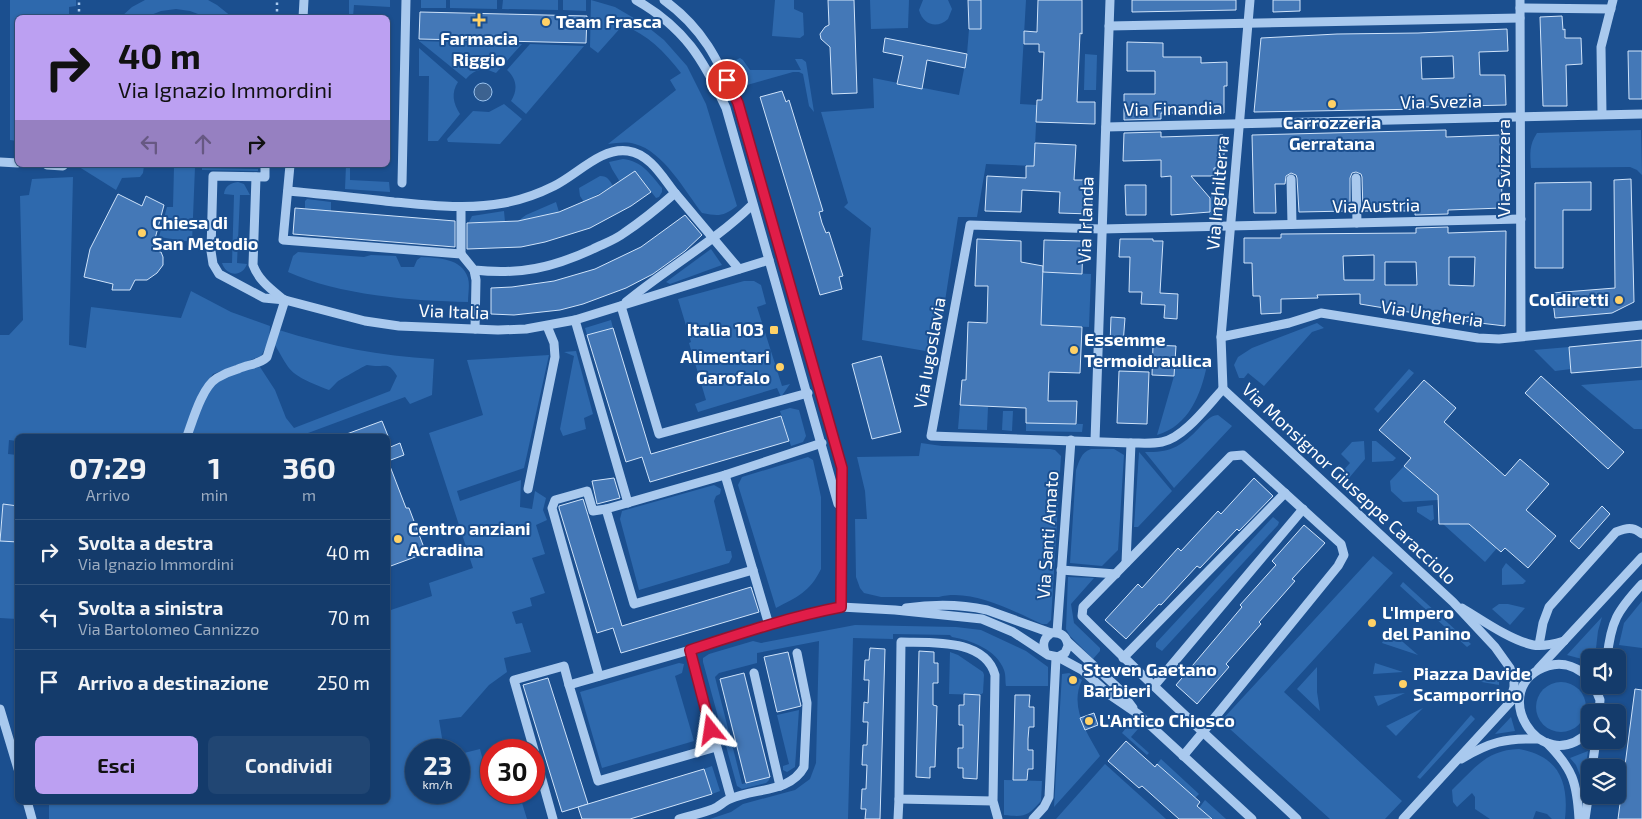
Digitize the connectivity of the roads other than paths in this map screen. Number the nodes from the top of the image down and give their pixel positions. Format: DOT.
graph roads {
  1 [pos="304,0"];
  2 [pos="406,0"];
  3 [pos="636,0"];
  4 [pos="664,0"];
  5 [pos="1110,0"];
  6 [pos="1250,0"];
  7 [pos="1520,4"];
  8 [pos="1612,4"];
  9 [pos="303,15"];
  10 [pos="1520,18"];
  11 [pos="1248,24"];
  12 [pos="1109,26"];
  13 [pos="1602,114"];
  14 [pos="1642,114"];
  15 [pos="1520,116"];
  16 [pos="1240,124"];
  17 [pos="1106,127"];
  18 [pos="0,162"];
  19 [pos="15,163"];
  20 [pos="265,167"];
  21 [pos="290,167"];
  22 [pos="256,177"];
  23 [pos="1356,178"];
  24 [pos="1291,179"];
  25 [pos="402,183"];
  26 [pos="288,191"];
  27 [pos="675,193"];
  28 [pos="752,204"];
  29 [pos="462,207"];
  30 [pos="1521,219"];
  31 [pos="1358,223"];
  32 [pos="1292,224"];
  33 [pos="1232,225"];
  34 [pos="1102,228"];
  35 [pos="713,239"];
  36 [pos="461,254"];
  37 [pos="769,260"];
  38 [pos="739,269"];
  39 [pos="474,270"];
  40 [pos="284,300"];
  41 [pos="621,306"];
  42 [pos="575,320"];
  43 [pos="1642,325"];
  44 [pos="547,326"];
  45 [pos="475,329"];
  46 [pos="1521,336"];
  47 [pos="1221,338"];
  48 [pos="1223,389"];
  49 [pos="808,394"];
  50 [pos="188,434"];
  51 [pos="1071,440"];
  52 [pos="1095,441"];
  53 [pos="822,443"];
  54 [pos="1131,443"];
  55 [pos="725,475"];
  56 [pos="528,489"];
  57 [pos="1286,493"];
  58 [pos="628,503"];
  59 [pos="606,509"];
  60 [pos="1303,509"];
  61 [pos="841,513"];
  62 [pos="1642,534"];
  63 [pos="1642,557"];
  64 [pos="1126,563"];
  65 [pos="753,570"];
  66 [pos="1061,570"];
  67 [pos="1116,574"];
  68 [pos="1642,584"];
  69 [pos="1453,602"];
  70 [pos="841,607"];
  71 [pos="895,610"];
  72 [pos="769,625"];
  73 [pos="1054,633"];
  74 [pos="1523,641"];
  75 [pos="1566,641"];
  76 [pos="1068,642"];
  77 [pos="1538,645"];
  78 [pos="1608,649"];
  79 [pos="690,650"];
  80 [pos="1045,652"];
  81 [pos="797,653"];
  82 [pos="1057,657"];
  83 [pos="1123,658"];
  84 [pos="1549,658"];
  85 [pos="1564,665"];
  86 [pos="1581,671"];
  87 [pos="754,673"];
  88 [pos="1532,675"];
  89 [pos="599,676"];
  90 [pos="1514,681"];
  91 [pos="569,685"];
  92 [pos="1154,686"];
  93 [pos="1520,691"];
  94 [pos="1598,694"];
  95 [pos="1601,694"];
  96 [pos="1600,700"];
  97 [pos="1510,702"];
  98 [pos="1600,704"];
  99 [pos="0,709"];
  100 [pos="1138,714"];
  101 [pos="1203,732"];
  102 [pos="1581,738"];
  103 [pos="531,739"];
  104 [pos="1543,741"];
  105 [pos="716,746"];
  106 [pos="1183,756"];
  107 [pos="15,759"];
  108 [pos="1452,764"];
  109 [pos="780,786"];
  110 [pos="545,790"];
  111 [pos="731,798"];
  112 [pos="899,799"];
  113 [pos="994,801"];
  114 [pos="28,804"];
  115 [pos="1587,804"];
  116 [pos="32,819"];
  117 [pos="553,819"];
  118 [pos="679,819"];
  119 [pos="898,819"];
  120 [pos="998,819"];
  121 [pos="1033,819"];
  122 [pos="1252,819"];
  123 [pos="1297,819"];
  124 [pos="1403,819"];
  125 [pos="1579,819"];
  126 [pos="1585,819"];
  1 -- 9 [label="street"];
  2 -- 25 [label="street"];
  3 -- 28 [label="street"];
  4 -- 61 [label="street"];
  5 -- 12 [label="street, Via Irlanda"];
  6 -- 11 [label="street, Via Inghilterra"];
  7 -- 8 [label="street"];
  7 -- 10 [label="street, Via Svizzera"];
  8 -- 13 [label="street"];
  10 -- 11 [label="street"];
  10 -- 15 [label="street, Via Svizzera"];
  11 -- 12 [label="street"];
  11 -- 16 [label="street, Via Inghilterra"];
  12 -- 17 [label="street, Via Irlanda"];
  13 -- 14 [label="street, Via Svezia"];
  13 -- 15 [label="street, Via Svezia"];
  15 -- 16 [label="street, Via Svezia"];
  15 -- 30 [label="street, Via Svizzera"];
  16 -- 17 [label="street, Via Finandia"];
  16 -- 33 [label="street, Via Inghilterra"];
  17 -- 34 [label="street, Via Irlanda"];
  18 -- 19 [label="street"];
  20 -- 22 [label="street"];
  21 -- 26 [label="street"];
  22 -- 40 [label="street"];
  22 -- 40 [label="street, Via Italia"];
  23 -- 31 [label="street"];
  24 -- 32 [label="street"];
  26 -- 29 [label="street"];
  26 -- 36 [label="street"];
  27 -- 29 [label="street"];
  27 -- 35 [label="street"];
  27 -- 39 [label="street"];
  28 -- 35 [label="street"];
  28 -- 37 [label="street"];
  29 -- 36 [label="street"];
  30 -- 31 [label="street, Via Austria"];
  30 -- 46 [label="street, Via Svizzera"];
  31 -- 32 [label="street, Via Austria"];
  32 -- 33 [label="street, Via Austria"];
  33 -- 34 [label="street, Via Iugoslavia"];
  33 -- 47 [label="street, Via Inghilterra"];
  34 -- 51 [label="street, Via Iugoslavia"];
  34 -- 52 [label="street, Via Irlanda"];
  35 -- 38 [label="street"];
  35 -- 41 [label="street"];
  36 -- 39 [label="street"];
  37 -- 38 [label="street, Via Italia"];
  37 -- 49 [label="street"];
  38 -- 41 [label="street, Via Italia"];
  39 -- 45 [label="street"];
  40 -- 45 [label="street, Via Italia"];
  40 -- 50 [label="street"];
  41 -- 42 [label="street, Via Italia"];
  41 -- 49 [label="street"];
  42 -- 44 [label="street, Via Italia"];
  42 -- 58 [label="street"];
  43 -- 46 [label="street, Via Ungheria"];
  44 -- 45 [label="street, Via Italia"];
  44 -- 56 [label="street"];
  46 -- 47 [label="street, Via Ungheria"];
  47 -- 48 [label="street, Via Inghilterra"];
  48 -- 54 [label="street, Via Iugoslavia"];
  48 -- 69 [label="street, Via Monsignor Giuseppe Caracciolo"];
  49 -- 53 [label="street"];
  51 -- 52 [label="street, Via Iugoslavia"];
  51 -- 66 [label="street, Via Santi Amato"];
  52 -- 54 [label="street, Via Iugoslavia"];
  53 -- 55 [label="street"];
  53 -- 61 [label="street"];
  54 -- 64 [label="street"];
  55 -- 58 [label="street"];
  55 -- 65 [label="street"];
  57 -- 60 [label="street"];
  57 -- 64 [label="street"];
  57 -- 83 [label="street"];
  58 -- 59 [label="street"];
  59 -- 65 [label="street"];
  59 -- 89 [label="street"];
  60 -- 92 [label="street"];
  60 -- 101 [label="street"];
  61 -- 70 [label="street"];
  62 -- 77 [label="street"];
  63 -- 75 [label="street"];
  64 -- 67 [label="street"];
  65 -- 72 [label="street"];
  66 -- 67 [label="street"];
  66 -- 73 [label="street, Via Santi Amato"];
  67 -- 83 [label="street"];
  68 -- 78 [label="street"];
  69 -- 74 [label="street"];
  69 -- 90 [label="street"];
  70 -- 71 [label="street"];
  70 -- 72 [label="street"];
  71 -- 73 [label="street"];
  71 -- 80 [label="street"];
  72 -- 79 [label="street"];
  73 -- 76 [label="street"];
  73 -- 80 [label="street"];
  74 -- 77 [label="street"];
  74 -- 84 [label="street"];
  75 -- 77 [label="street"];
  75 -- 84 [label="street"];
  76 -- 82 [label="street"];
  76 -- 100 [label="street"];
  79 -- 89 [label="street"];
  79 -- 105 [label="street"];
  80 -- 82 [label="street"];
  81 -- 109 [label="street"];
  82 -- 100 [label="street"];
  82 -- 121 [label="street"];
  83 -- 92 [label="street"];
  84 -- 85 [label="street"];
  84 -- 88 [label="street"];
  85 -- 86 [label="street"];
  85 -- 88 [label="street"];
  87 -- 109 [label="street"];
  88 -- 93 [label="street"];
  89 -- 91 [label="street"];
  90 -- 93 [label="street"];
  90 -- 97 [label="street"];
  91 -- 103 [label="street"];
  91 -- 105 [label="street"];
  92 -- 101 [label="street"];
  93 -- 97 [label="street"];
  93 -- 104 [label="street"];
  94 -- 96 [label="street"];
  95 -- 96 [label="street"];
  96 -- 98 [label="street"];
  97 -- 108 [label="street"];
  99 -- 107 [label="street"];
  100 -- 106 [label="street"];
  101 -- 106 [label="street"];
  101 -- 123 [label="street"];
  102 -- 104 [label="street"];
  104 -- 108 [label="street"];
  104 -- 125 [label="street"];
  105 -- 111 [label="street"];
  106 -- 122 [label="street"];
  108 -- 124 [label="street"];
  109 -- 111 [label="street"];
  110 -- 117 [label="street"];
  111 -- 118 [label="street"];
  112 -- 113 [label="street"];
  112 -- 113 [label="street"];
  112 -- 119 [label="street"];
  113 -- 120 [label="street"];
  114 -- 116 [label="street"];
  115 -- 126 [label="street"];
}
